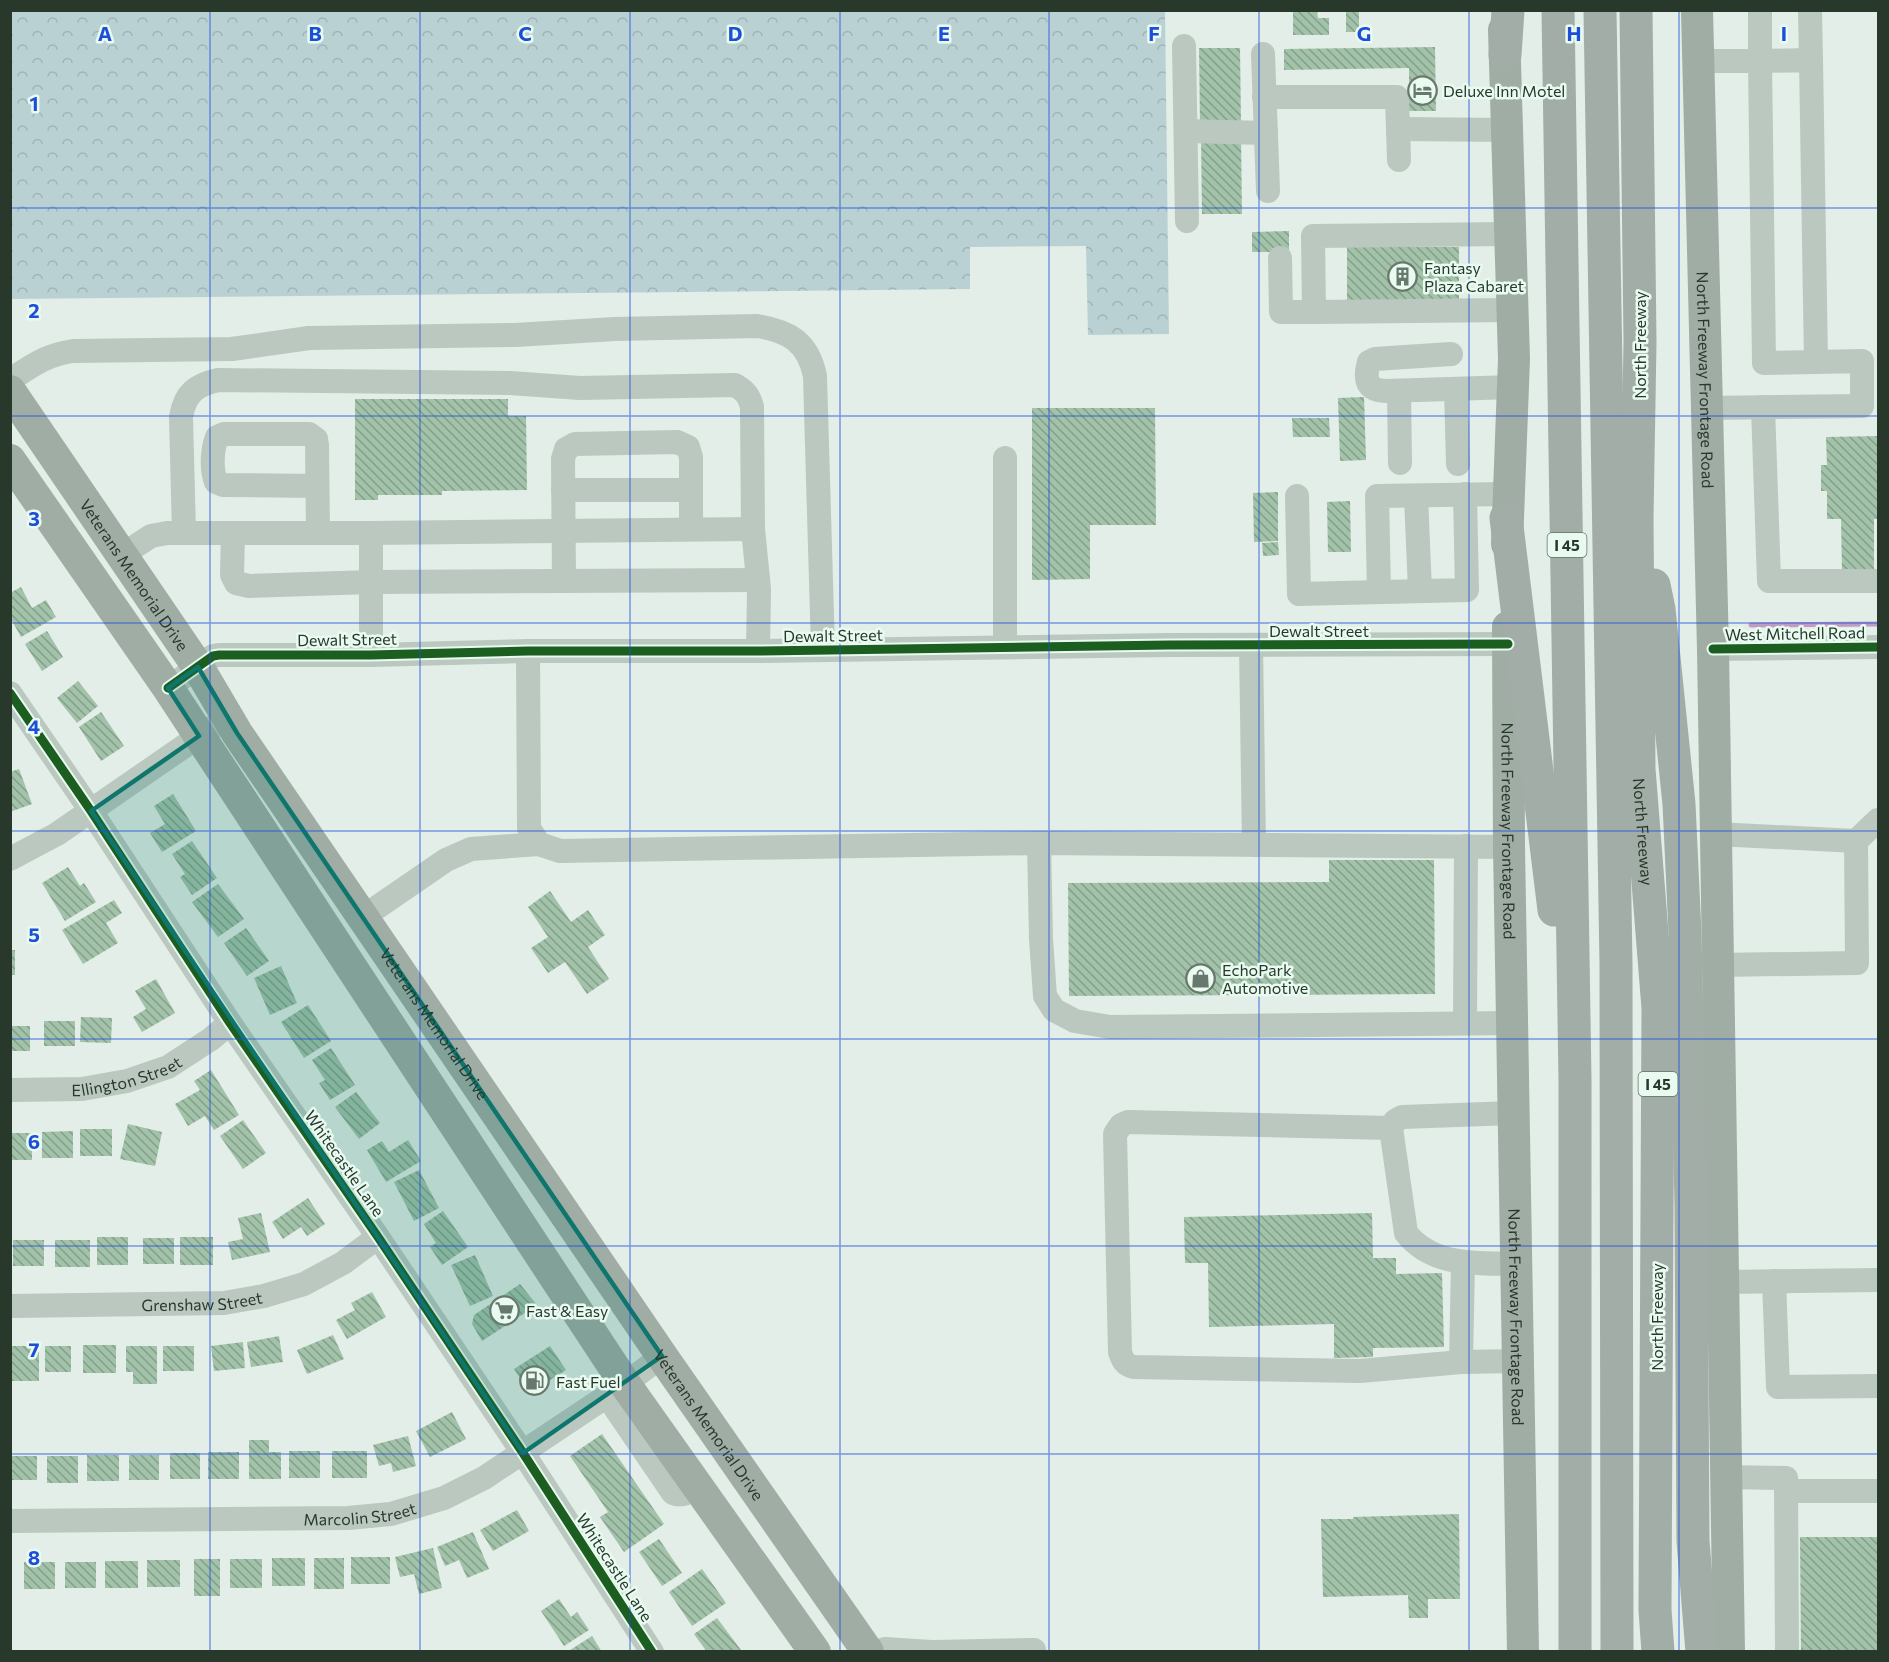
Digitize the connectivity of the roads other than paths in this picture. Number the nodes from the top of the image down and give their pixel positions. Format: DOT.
graph roads {
  1 [pos="1506,10"];
  2 [pos="1558,10"];
  3 [pos="1600,10"];
  4 [pos="1636,10"];
  5 [pos="1696,10"];
  6 [pos="1760,10"];
  7 [pos="1810,10"];
  8 [pos="1184,46"];
  9 [pos="1263,54"];
  10 [pos="1505,55"];
  11 [pos="1811,60"];
  12 [pos="1698,61"];
  13 [pos="1760,61"];
  14 [pos="1264,97"];
  15 [pos="1398,129"];
  16 [pos="1507,130"];
  17 [pos="1186,131"];
  18 [pos="1266,133"];
  19 [pos="1399,160"];
  20 [pos="1268,190"];
  21 [pos="1187,221"];
  22 [pos="1510,234"];
  23 [pos="1280,258"];
  24 [pos="1512,310"];
  25 [pos="1314,312"];
  26 [pos="1451,354"];
  27 [pos="1816,362"];
  28 [pos="10,380"];
  29 [pos="1513,387"];
  30 [pos="1456,389"];
  31 [pos="10,391"];
  32 [pos="1399,391"];
  33 [pos="1870,406"];
  34 [pos="1763,407"];
  35 [pos="1707,408"];
  36 [pos="1005,458"];
  37 [pos="10,460"];
  38 [pos="1400,464"];
  39 [pos="1458,464"];
  40 [pos="317,486"];
  41 [pos="563,490"];
  42 [pos="691,490"];
  43 [pos="1465,495"];
  44 [pos="1297,496"];
  45 [pos="1416,496"];
  46 [pos="1507,506"];
  47 [pos="1638,518"];
  48 [pos="691,529"];
  49 [pos="753,529"];
  50 [pos="563,531"];
  51 [pos="184,533"];
  52 [pos="233,533"];
  53 [pos="318,533"];
  54 [pos="371,533"];
  55 [pos="122,555"];
  56 [pos="758,580"];
  57 [pos="564,581"];
  58 [pos="1878,581"];
  59 [pos="371,582"];
  60 [pos="1420,591"];
  61 [pos="1379,592"];
  62 [pos="1508,644"];
  63 [pos="1251,645"];
  64 [pos="1005,647"];
  65 [pos="1878,647"];
  66 [pos="1713,649"];
  67 [pos="823,650"];
  68 [pos="528,651"];
  69 [pos="758,651"];
  70 [pos="371,655"];
  71 [pos="198,667"];
  72 [pos="168,688"];
  73 [pos="10,693"];
  74 [pos="227,718"];
  75 [pos="198,736"];
  76 [pos="91,811"];
  77 [pos="1878,820"];
  78 [pos="1716,834"];
  79 [pos="1856,841"];
  80 [pos="1040,843"];
  81 [pos="539,844"];
  82 [pos="1254,845"];
  83 [pos="1466,846"];
  84 [pos="1509,847"];
  85 [pos="10,859"];
  86 [pos="363,917"];
  87 [pos="1718,965"];
  88 [pos="422,1002"];
  89 [pos="230,1023"];
  90 [pos="1465,1023"];
  91 [pos="1512,1023"];
  92 [pos="389,1026"];
  93 [pos="1575,1080"];
  94 [pos="10,1090"];
  95 [pos="1513,1113"];
  96 [pos="1391,1128"];
  97 [pos="378,1237"];
  98 [pos="1463,1263"];
  99 [pos="1516,1264"];
  100 [pos="1878,1280"];
  101 [pos="1774,1281"];
  102 [pos="1723,1282"];
  103 [pos="10,1306"];
  104 [pos="662,1356"];
  105 [pos="1517,1361"];
  106 [pos="1461,1362"];
  107 [pos="1878,1386"];
  108 [pos="616,1390"];
  109 [pos="523,1452"];
  110 [pos="1726,1477"];
  111 [pos="1786,1491"];
  112 [pos="1878,1491"];
  113 [pos="10,1521"];
  114 [pos="1034,1650"];
  115 [pos="652,1652"];
  116 [pos="815,1652"];
  117 [pos="868,1652"];
  118 [pos="877,1652"];
  119 [pos="933,1652"];
  120 [pos="1523,1652"];
  121 [pos="1575,1652"];
  122 [pos="1617,1652"];
  123 [pos="1658,1652"];
  124 [pos="1702,1652"];
  125 [pos="1729,1652"];
  126 [pos="1787,1652"];
  1 -- 10 [label="highway"];
  2 -- 93 [label="highway, I 45"];
  3 -- 122 [label="highway, North Freeway"];
  4 -- 47 [label="highway, North Freeway / I 45"];
  5 -- 12 [label="main road, North Freeway Frontage Road"];
  6 -- 13 [label="street"];
  7 -- 11 [label="street"];
  8 -- 17 [label="street"];
  9 -- 14 [label="street"];
  10 -- 16 [label="main road, North Freeway Frontage Road"];
  11 -- 13 [label="street"];
  11 -- 27 [label="street"];
  12 -- 13 [label="street"];
  12 -- 35 [label="main road, North Freeway Frontage Road"];
  13 -- 27 [label="street"];
  14 -- 15 [label="street"];
  14 -- 18 [label="street"];
  15 -- 16 [label="street"];
  15 -- 19 [label="street"];
  16 -- 22 [label="main road, North Freeway Frontage Road"];
  17 -- 18 [label="street"];
  17 -- 21 [label="street"];
  18 -- 20 [label="street"];
  22 -- 24 [label="main road, North Freeway Frontage Road"];
  22 -- 25 [label="street"];
  23 -- 25 [label="street"];
  24 -- 25 [label="street"];
  24 -- 29 [label="main road, North Freeway Frontage Road"];
  26 -- 32 [label="street"];
  27 -- 33 [label="street"];
  28 -- 67 [label="street"];
  29 -- 30 [label="street"];
  29 -- 46 [label="main road, North Freeway Frontage Road"];
  30 -- 32 [label="street"];
  30 -- 39 [label="street"];
  31 -- 55 [label="main road, Veterans Memorial Drive"];
  32 -- 38 [label="street"];
  33 -- 34 [label="street"];
  34 -- 35 [label="street"];
  34 -- 58 [label="street"];
  35 -- 66 [label="main road, North Freeway Frontage Road"];
  36 -- 64 [label="street"];
  37 -- 72 [label="main road"];
  40 -- 53 [label="street"];
  41 -- 42 [label="street"];
  41 -- 42 [label="street"];
  41 -- 50 [label="street"];
  42 -- 48 [label="street"];
  43 -- 45 [label="street"];
  43 -- 46 [label="street"];
  43 -- 60 [label="street"];
  44 -- 61 [label="street"];
  45 -- 60 [label="street"];
  45 -- 61 [label="street"];
  46 -- 62 [label="main road, North Freeway Frontage Road"];
  46 -- 93 [label="highway"];
  47 -- 123 [label="highway, North Freeway / I 45"];
  47 -- 124 [label="highway"];
  48 -- 49 [label="street"];
  48 -- 50 [label="street"];
  49 -- 51 [label="street"];
  49 -- 56 [label="street"];
  50 -- 54 [label="street"];
  50 -- 57 [label="street"];
  51 -- 52 [label="street"];
  51 -- 55 [label="street"];
  52 -- 53 [label="street"];
  52 -- 59 [label="street"];
  53 -- 54 [label="street"];
  54 -- 59 [label="street"];
  55 -- 71 [label="main road, Veterans Memorial Drive"];
  56 -- 57 [label="street"];
  56 -- 69 [label="street"];
  57 -- 59 [label="street"];
  59 -- 70 [label="street"];
  60 -- 61 [label="street"];
  62 -- 63 [label="street, Dewalt Street"];
  62 -- 84 [label="main road, North Freeway Frontage Road"];
  63 -- 64 [label="street, Dewalt Street"];
  63 -- 82 [label="street"];
  64 -- 67 [label="street, Dewalt Street"];
  65 -- 66 [label="street, West Mitchell Road"];
  66 -- 78 [label="main road, North Freeway Frontage Road"];
  67 -- 69 [label="street, Dewalt Street"];
  68 -- 69 [label="street, Dewalt Street"];
  68 -- 70 [label="street, Dewalt Street"];
  68 -- 81 [label="street"];
  70 -- 71 [label="street, Dewalt Street"];
  71 -- 72 [label="street, Dewalt Street"];
  71 -- 74 [label="main road, Veterans Memorial Drive"];
  72 -- 75 [label="main road"];
  73 -- 76 [label="street, Whitecastle Lane"];
  74 -- 75 [label="street"];
  74 -- 86 [label="main road, Veterans Memorial Drive"];
  75 -- 76 [label="street"];
  75 -- 92 [label="main road"];
  76 -- 85 [label="street"];
  76 -- 89 [label="street, Whitecastle Lane"];
  77 -- 79 [label="street"];
  78 -- 79 [label="street"];
  78 -- 87 [label="main road, North Freeway Frontage Road"];
  79 -- 87 [label="street"];
  80 -- 81 [label="street"];
  80 -- 82 [label="street"];
  80 -- 90 [label="street"];
  81 -- 86 [label="street"];
  82 -- 83 [label="street"];
  83 -- 84 [label="street"];
  83 -- 90 [label="street"];
  84 -- 91 [label="main road, North Freeway Frontage Road"];
  86 -- 88 [label="main road, Veterans Memorial Drive"];
  87 -- 102 [label="main road, North Freeway Frontage Road"];
  88 -- 92 [label="main road"];
  88 -- 104 [label="main road, Veterans Memorial Drive"];
  89 -- 94 [label="street, Ellington Street"];
  89 -- 97 [label="street, Whitecastle Lane"];
  90 -- 91 [label="street"];
  91 -- 95 [label="main road, North Freeway Frontage Road"];
  92 -- 108 [label="main road"];
  93 -- 121 [label="highway, I 45"];
  95 -- 96 [label="street"];
  95 -- 99 [label="main road, North Freeway Frontage Road"];
  96 -- 98 [label="street"];
  96 -- 106 [label="street"];
  97 -- 103 [label="street, Grenshaw Street"];
  97 -- 109 [label="street, Whitecastle Lane"];
  98 -- 99 [label="street"];
  98 -- 106 [label="street"];
  99 -- 105 [label="main road, North Freeway Frontage Road"];
  100 -- 101 [label="street"];
  101 -- 102 [label="street"];
  101 -- 107 [label="street"];
  102 -- 110 [label="main road, North Freeway Frontage Road"];
  104 -- 108 [label="street, Marcolin Street"];
  104 -- 117 [label="main road, Veterans Memorial Drive"];
  105 -- 106 [label="street"];
  105 -- 120 [label="main road, North Freeway Frontage Road"];
  108 -- 109 [label="street, Marcolin Street"];
  108 -- 116 [label="main road"];
  109 -- 113 [label="street, Marcolin Street"];
  109 -- 115 [label="street, Whitecastle Lane"];
  110 -- 111 [label="street"];
  110 -- 125 [label="main road, North Freeway Frontage Road"];
  111 -- 112 [label="street"];
  111 -- 126 [label="street"];
  114 -- 119 [label="street"];
  118 -- 119 [label="street"];
}
